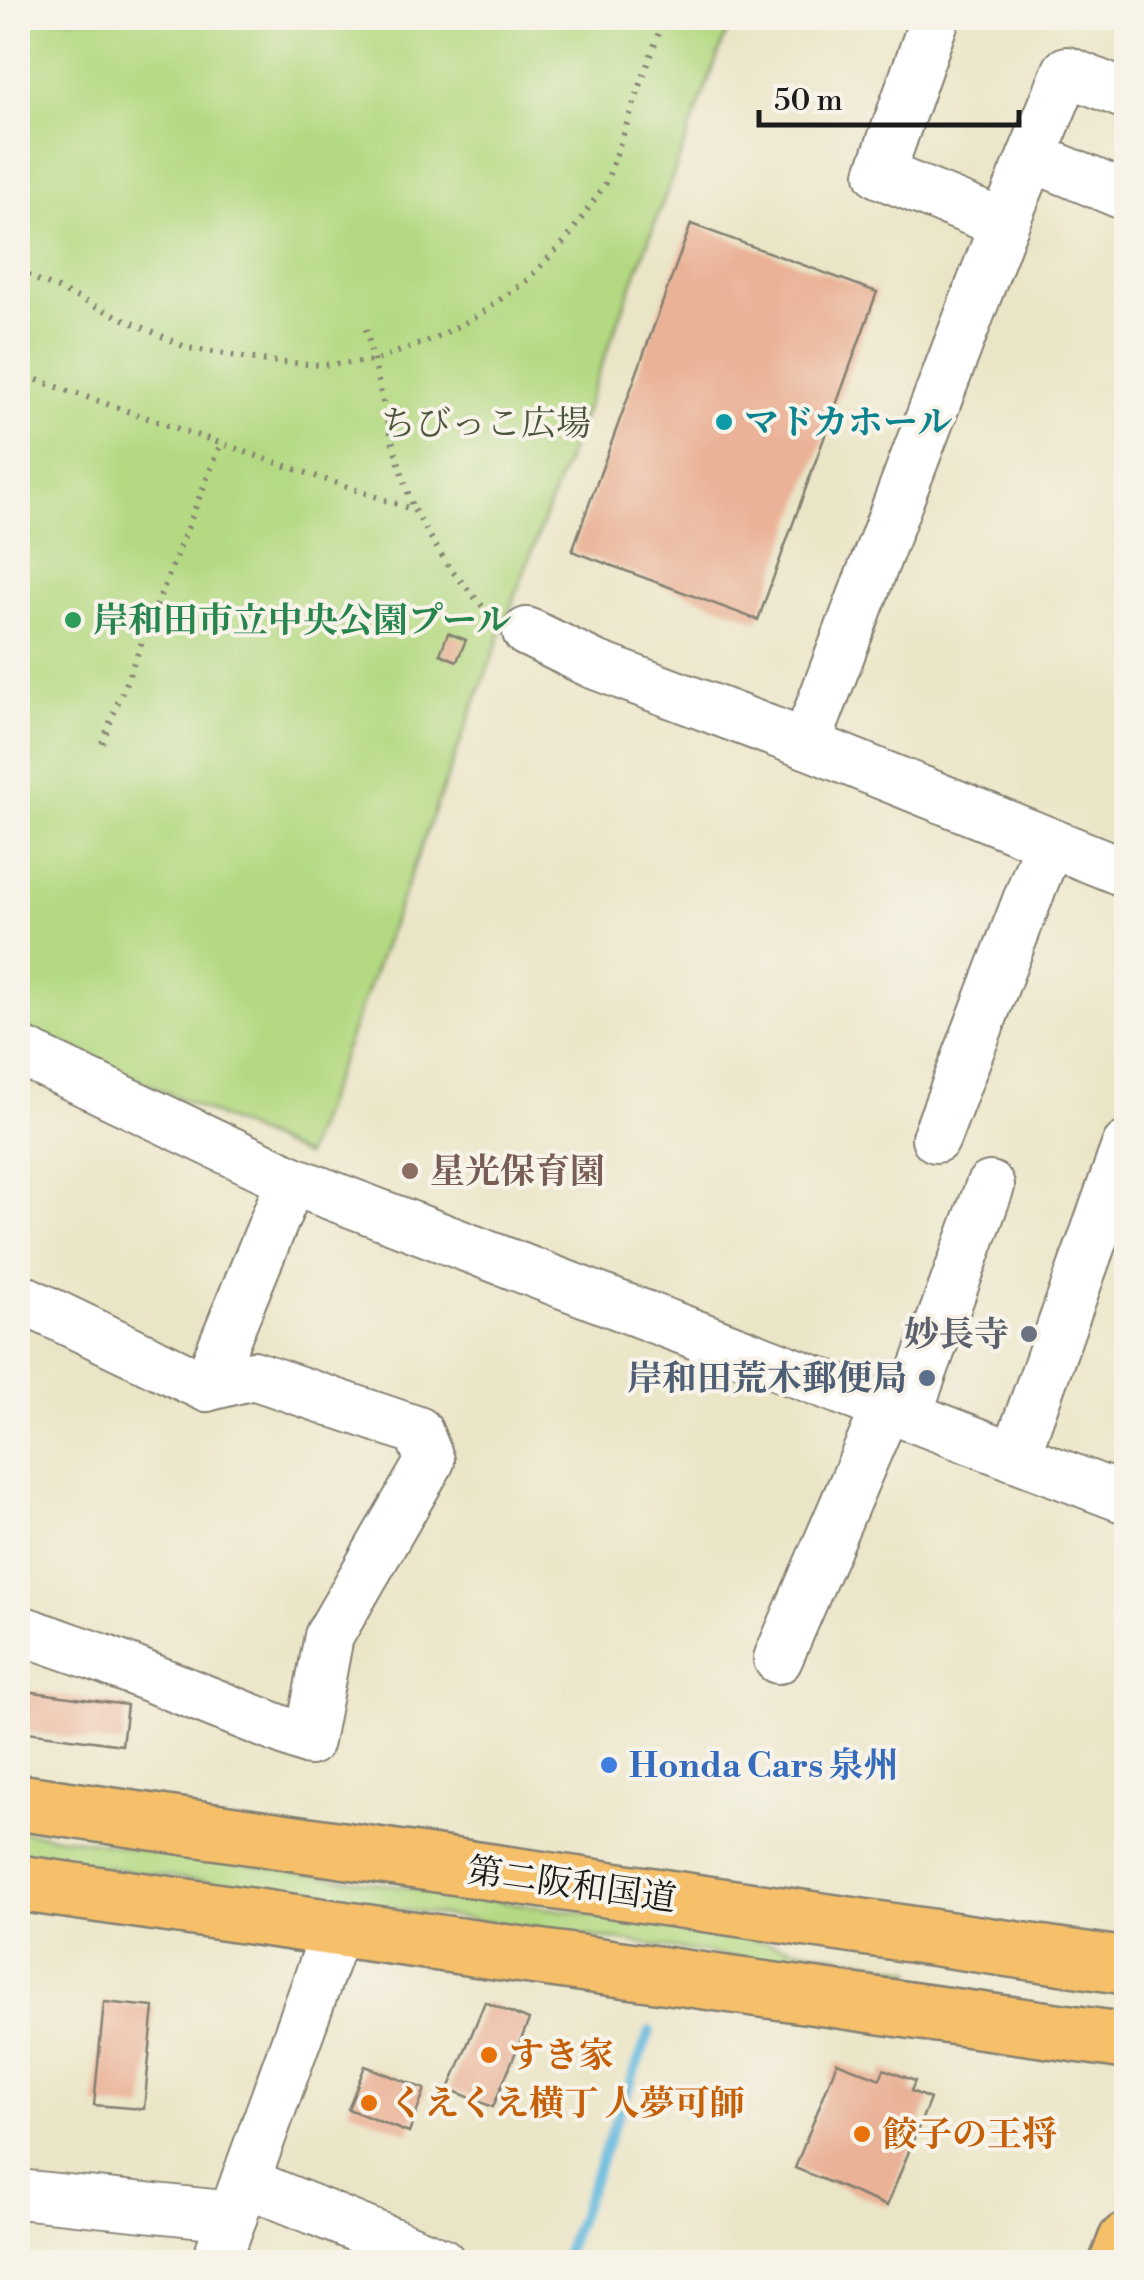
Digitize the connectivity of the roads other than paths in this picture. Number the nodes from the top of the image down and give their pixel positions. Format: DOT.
graph roads {
  1 [pos="935,18"];
  2 [pos="1126,95"];
  3 [pos="1032,157"];
  4 [pos="1126,196"];
  5 [pos="1004,224"];
  6 [pos="527,632"];
  7 [pos="806,744"];
  8 [pos="1049,843"];
  9 [pos="1126,873"];
  10 [pos="18,1050"];
  11 [pos="936,1138"];
  12 [pos="1126,1146"];
  13 [pos="291,1180"];
  14 [pos="990,1186"];
  15 [pos="18,1296"];
  16 [pos="206,1387"];
  17 [pos="897,1412"];
  18 [pos="1015,1456"];
  19 [pos="1126,1499"];
  20 [pos="18,1629"];
  21 [pos="778,1659"];
  22 [pos="18,1802"];
  23 [pos="18,1883"];
  24 [pos="336,1930"];
  25 [pos="1126,1966"];
  26 [pos="1126,2041"];
  27 [pos="18,2194"];
  28 [pos="239,2199"];
  29 [pos="1126,2241"];
  30 [pos="216,2262"];
  31 [pos="442,2262"];
  32 [pos="1118,2262"];
  1 -- 5 [label="street"];
  2 -- 3 [label="street"];
  3 -- 4 [label="street"];
  3 -- 5 [label="street"];
  5 -- 7 [label="street"];
  6 -- 7 [label="street"];
  7 -- 8 [label="street"];
  8 -- 9 [label="street"];
  8 -- 11 [label="street"];
  10 -- 13 [label="street"];
  12 -- 18 [label="street"];
  13 -- 16 [label="street"];
  13 -- 17 [label="street"];
  14 -- 17 [label="street"];
  15 -- 16 [label="street"];
  16 -- 20 [label="street"];
  17 -- 18 [label="street"];
  17 -- 21 [label="street"];
  18 -- 19 [label="street"];
  22 -- 25 [label="main road, 第二阪和国道"];
  23 -- 24 [label="main road"];
  24 -- 26 [label="main road"];
  24 -- 28 [label="street"];
  27 -- 28 [label="street"];
  28 -- 30 [label="street"];
  28 -- 31 [label="street"];
  29 -- 32 [label="main road"];
}
